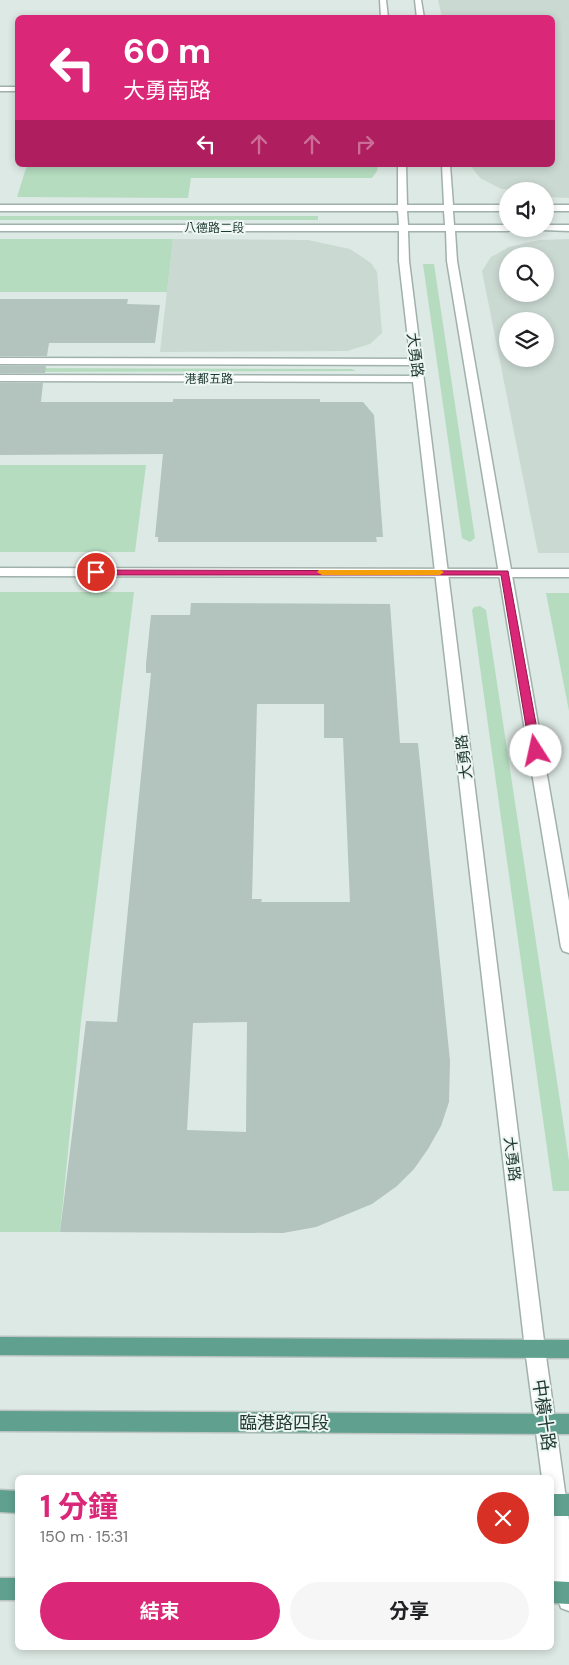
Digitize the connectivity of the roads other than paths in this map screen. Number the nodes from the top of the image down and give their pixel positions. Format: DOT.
graph roads {
  1 [pos="383,0"];
  2 [pos="418,0"];
  3 [pos="385,15"];
  4 [pos="420,15"];
  5 [pos="0,80"];
  6 [pos="15,80"];
  7 [pos="0,90"];
  8 [pos="15,90"];
  9 [pos="402,167"];
  10 [pos="446,167"];
  11 [pos="0,208"];
  12 [pos="404,208"];
  13 [pos="449,208"];
  14 [pos="499,208"];
  15 [pos="554,208"];
  16 [pos="569,208"];
  17 [pos="0,228"];
  18 [pos="404,228"];
  19 [pos="451,228"];
  20 [pos="499,228"];
  21 [pos="554,228"];
  22 [pos="569,228"];
  23 [pos="0,361"];
  24 [pos="416,362"];
  25 [pos="0,378"];
  26 [pos="418,379"];
  27 [pos="0,572"];
  28 [pos="441,572"];
  29 [pos="505,573"];
  30 [pos="569,573"];
  31 [pos="569,947"];
  32 [pos="0,1346"];
  33 [pos="535,1349"];
  34 [pos="569,1349"];
  35 [pos="0,1421"];
  36 [pos="546,1424"];
  37 [pos="569,1424"];
  38 [pos="0,1502"];
  39 [pos="15,1502"];
  40 [pos="559,1505"];
  41 [pos="0,1588"];
  42 [pos="15,1589"];
  43 [pos="564,1595"];
  1 -- 3 [label="street"];
  2 -- 4 [label="street"];
  5 -- 6 [label="street"];
  7 -- 8 [label="street"];
  9 -- 12 [label="street, 大勇路"];
  10 -- 13 [label="street"];
  11 -- 12 [label="street, 八德路二段"];
  12 -- 13 [label="street, 八德路二段"];
  12 -- 18 [label="street, 大勇路"];
  13 -- 14 [label="street, 八德路二段"];
  13 -- 19 [label="street"];
  15 -- 16 [label="street"];
  17 -- 18 [label="street, 八德路二段"];
  18 -- 19 [label="street, 八德路二段"];
  18 -- 24 [label="street, 大勇路"];
  19 -- 20 [label="street, 八德路二段"];
  19 -- 29 [label="street"];
  21 -- 22 [label="street"];
  23 -- 24 [label="street, 港都五路"];
  24 -- 26 [label="street, 大勇路"];
  25 -- 26 [label="street, 港都五路"];
  26 -- 28 [label="street, 大勇路"];
  27 -- 28 [label="street"];
  28 -- 29 [label="street"];
  28 -- 33 [label="street, 大勇路"];
  29 -- 30 [label="street"];
  29 -- 31 [label="street"];
  32 -- 33 [label="main road"];
  33 -- 34 [label="main road"];
  33 -- 36 [label="street, 中橫十路"];
  35 -- 36 [label="main road, 臨港路四段"];
  36 -- 37 [label="main road, 臨港路四段"];
  36 -- 40 [label="street, 中橫十路"];
  38 -- 39 [label="main road"];
  40 -- 43 [label="street, 中橫十路"];
  41 -- 42 [label="main road"];
}
